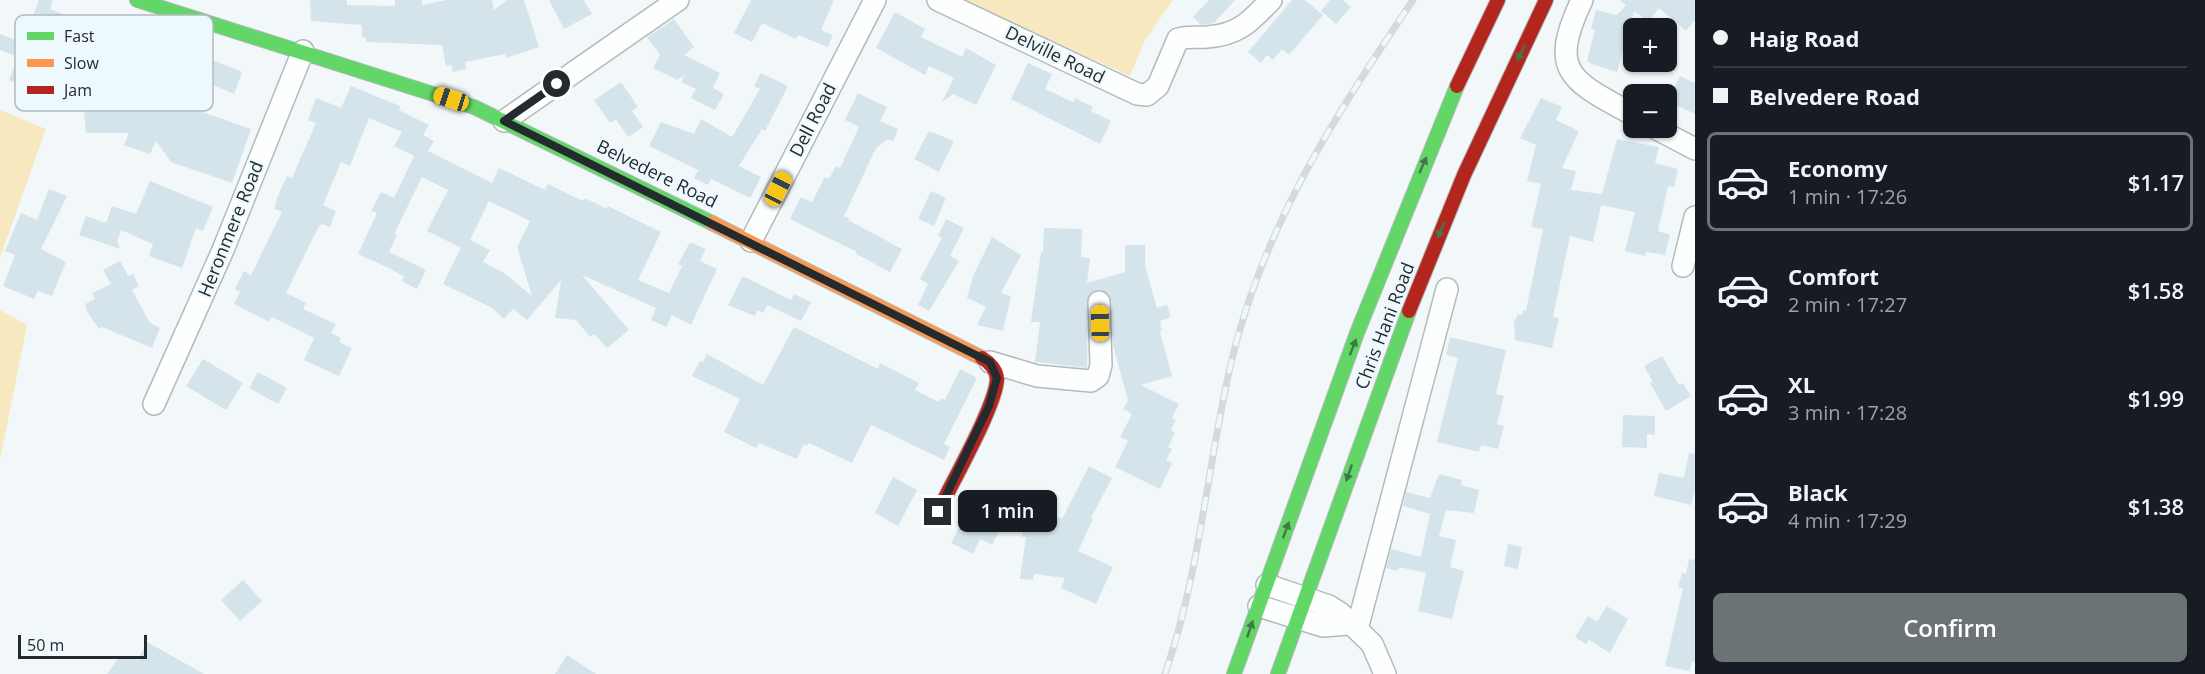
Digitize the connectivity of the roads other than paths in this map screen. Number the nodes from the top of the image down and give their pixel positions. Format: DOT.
graph roads {
  1 [pos="137,0"];
  2 [pos="875,0"];
  3 [pos="938,0"];
  4 [pos="1271,0"];
  5 [pos="1498,0"];
  6 [pos="1546,0"];
  7 [pos="1582,0"];
  8 [pos="667,3"];
  9 [pos="186,15"];
  10 [pos="213,23"];
  11 [pos="303,51"];
  12 [pos="1623,108"];
  13 [pos="504,121"];
  14 [pos="1675,138"];
  15 [pos="1695,149"];
  16 [pos="1695,217"];
  17 [pos="751,241"];
  18 [pos="1683,266"];
  19 [pos="1447,289"];
  20 [pos="1100,302"];
  21 [pos="990,362"];
  22 [pos="154,404"];
  23 [pos="938,512"];
  24 [pos="1267,585"];
  25 [pos="1306,597"];
  26 [pos="1259,606"];
  27 [pos="1298,618"];
  28 [pos="1353,627"];
  29 [pos="1234,674"];
  30 [pos="1278,674"];
  31 [pos="1385,674"];
  1 -- 9 [label="main road, Belvedere Road"];
  2 -- 17 [label="street, Dell Road"];
  3 -- 4 [label="street, Delville Road"];
  24 -- 5 [label="main road, Chris Hani Road, one-way"];
  6 -- 25 [label="main road, Chris Hani Road, one-way"];
  7 -- 12 [label="street"];
  8 -- 13 [label="street"];
  10 -- 11 [label="main road, Belvedere Road"];
  11 -- 13 [label="main road, Belvedere Road"];
  11 -- 22 [label="street, Heronmere Road"];
  13 -- 17 [label="main road, Belvedere Road"];
  14 -- 15 [label="street"];
  16 -- 18 [label="street"];
  17 -- 21 [label="main road, Belvedere Road"];
  19 -- 28 [label="street"];
  20 -- 21 [label="street"];
  21 -- 23 [label="main road"];
  24 -- 25 [label="street"];
  24 -- 26 [label="main road, Chris Hani Road"];
  25 -- 27 [label="main road, Chris Hani Road"];
  25 -- 28 [label="street"];
  26 -- 27 [label="street"];
  29 -- 26 [label="main road, Chris Hani Road, one-way"];
  27 -- 28 [label="street"];
  27 -- 30 [label="main road, Chris Hani Road"];
  28 -- 31 [label="street"];
}
